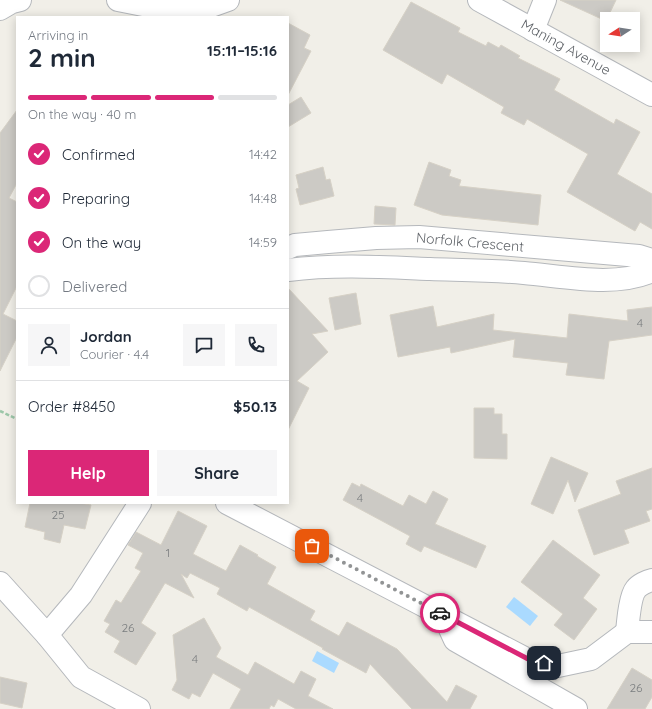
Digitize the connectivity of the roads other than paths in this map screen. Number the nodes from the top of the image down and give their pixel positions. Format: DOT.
graph roads {
  1 [pos="20,0"];
  2 [pos="118,0"];
  3 [pos="228,0"];
  4 [pos="479,0"];
  5 [pos="545,0"];
  6 [pos="0,9"];
  7 [pos="533,30"];
  8 [pos="652,95"];
  9 [pos="289,248"];
  10 [pos="652,260"];
  11 [pos="289,270"];
  12 [pos="652,271"];
  13 [pos="139,504"];
  14 [pos="229,504"];
  15 [pos="652,580"];
  16 [pos="0,583"];
  17 [pos="444,616"];
  18 [pos="627,632"];
  19 [pos="652,632"];
  20 [pos="47,635"];
  21 [pos="138,709"];
  22 [pos="576,709"];
  1 -- 6 [label="street"];
  2 -- 3 [label="street"];
  4 -- 7 [label="street, Maning Avenue"];
  5 -- 7 [label="street"];
  7 -- 8 [label="street, Maning Avenue"];
  9 -- 10 [label="street, Norfolk Crescent"];
  11 -- 12 [label="street, Norfolk Crescent"];
  13 -- 20 [label="street"];
  14 -- 17 [label="street"];
  15 -- 18 [label="street"];
  16 -- 20 [label="street"];
  17 -- 18 [label="street"];
  17 -- 22 [label="street"];
  18 -- 19 [label="street"];
  20 -- 21 [label="street"];
}
